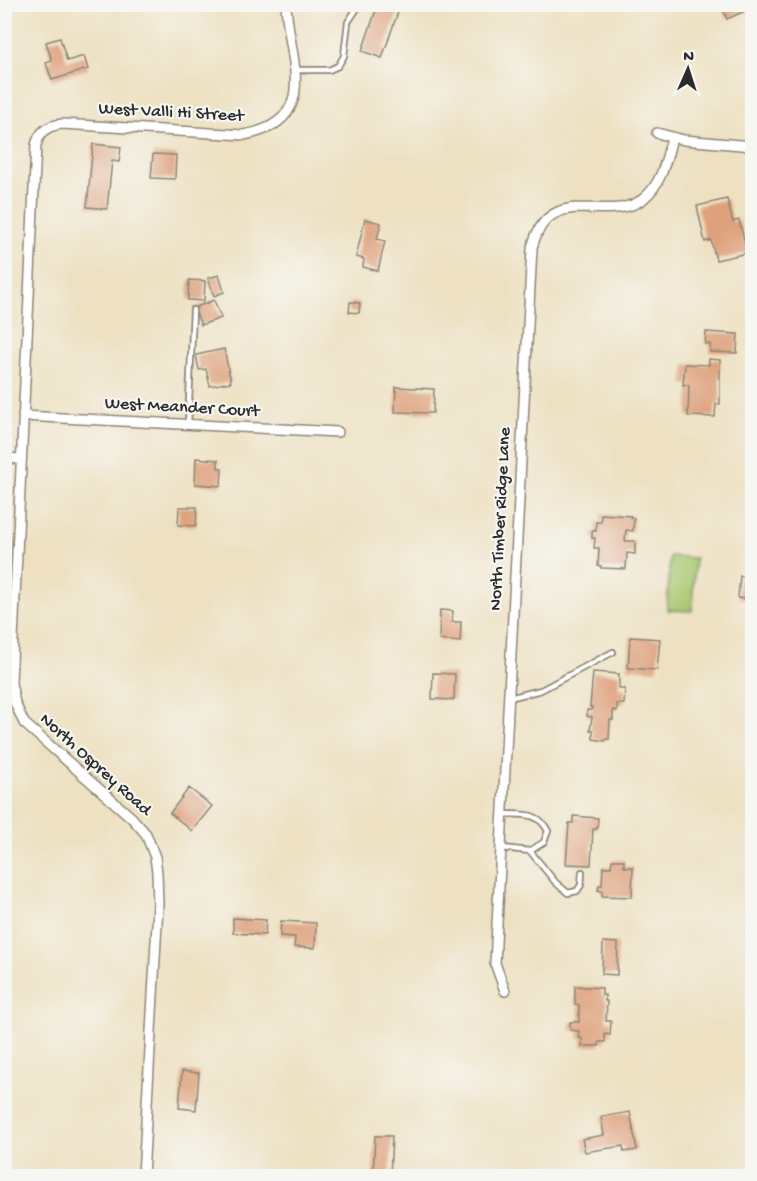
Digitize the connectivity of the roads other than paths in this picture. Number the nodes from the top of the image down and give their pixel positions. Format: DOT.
graph roads {
  1 [pos="286,4"];
  2 [pos="360,4"];
  3 [pos="296,70"];
  4 [pos="45,129"];
  5 [pos="657,133"];
  6 [pos="672,138"];
  7 [pos="753,146"];
  8 [pos="193,310"];
  9 [pos="23,416"];
  10 [pos="188,425"];
  11 [pos="338,432"];
  12 [pos="4,458"];
  13 [pos="21,459"];
  14 [pos="613,652"];
  15 [pos="509,698"];
  16 [pos="503,814"];
  17 [pos="501,848"];
  18 [pos="530,851"];
  19 [pos="582,872"];
  20 [pos="505,991"];
  21 [pos="143,1176"];
  1 -- 3 [label="street"];
  2 -- 3 [label="lane"];
  3 -- 4 [label="street, West Valli Hi Street"];
  4 -- 9 [label="street, North Osprey Road"];
  5 -- 6 [label="street"];
  6 -- 7 [label="street"];
  6 -- 15 [label="street, North Timber Ridge Lane"];
  8 -- 10 [label="lane"];
  9 -- 10 [label="street, West Meander Court"];
  9 -- 13 [label="street, North Osprey Road"];
  10 -- 11 [label="street, West Meander Court"];
  12 -- 13 [label="street"];
  13 -- 21 [label="street, North Osprey Road"];
  14 -- 15 [label="lane"];
  15 -- 16 [label="street, North Timber Ridge Lane"];
  16 -- 17 [label="street, North Timber Ridge Lane"];
  16 -- 18 [label="lane"];
  17 -- 18 [label="lane"];
  17 -- 20 [label="street, North Timber Ridge Lane"];
  18 -- 19 [label="lane"];
}
